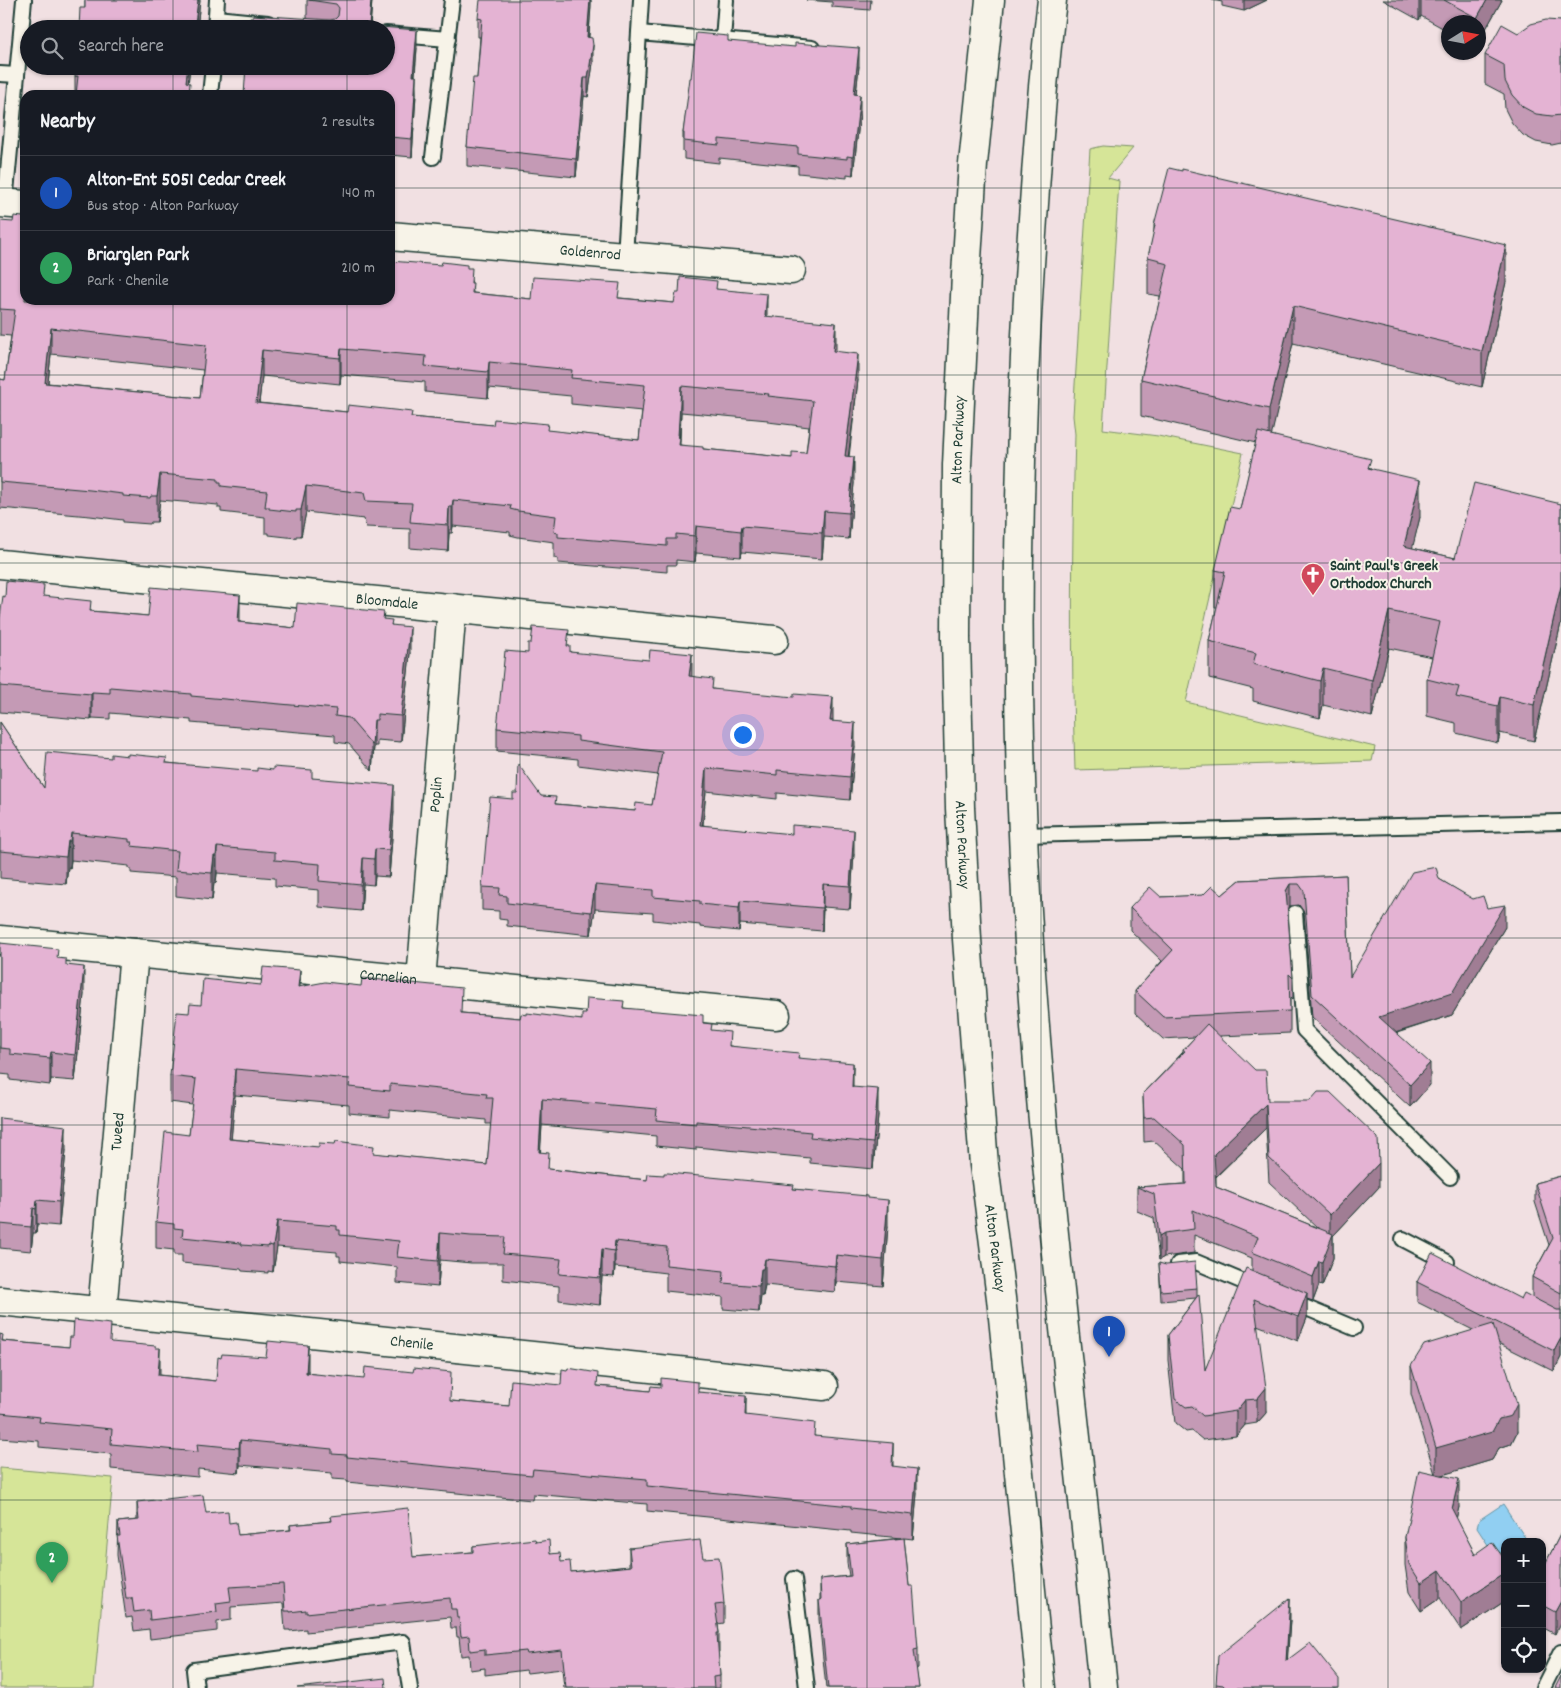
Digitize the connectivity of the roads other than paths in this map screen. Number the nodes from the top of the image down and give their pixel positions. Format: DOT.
graph roads {
  1 [pos="24,0"];
  2 [pos="217,0"];
  3 [pos="452,0"];
  4 [pos="642,0"];
  5 [pos="726,0"];
  6 [pos="990,0"];
  7 [pos="1052,0"];
  8 [pos="22,20"];
  9 [pos="216,20"];
  10 [pos="639,33"];
  11 [pos="395,35"];
  12 [pos="448,39"];
  13 [pos="723,40"];
  14 [pos="20,43"];
  15 [pos="827,49"];
  16 [pos="0,74"];
  17 [pos="17,75"];
  18 [pos="211,75"];
  19 [pos="210,90"];
  20 [pos="433,157"];
  21 [pos="10,204"];
  22 [pos="395,236"];
  23 [pos="625,256"];
  24 [pos="791,270"];
  25 [pos="0,564"];
  26 [pos="452,608"];
  27 [pos="774,640"];
  28 [pos="1561,822"];
  29 [pos="1023,835"];
  30 [pos="1295,913"];
  31 [pos="0,940"];
  32 [pos="134,953"];
  33 [pos="422,980"];
  34 [pos="776,1015"];
  35 [pos="1450,1177"];
  36 [pos="1403,1240"];
  37 [pos="1164,1266"];
  38 [pos="1456,1267"];
  39 [pos="0,1301"];
  40 [pos="102,1311"];
  41 [pos="1354,1328"];
  42 [pos="824,1386"];
  43 [pos="794,1579"];
  44 [pos="1561,1652"];
  45 [pos="196,1688"];
  46 [pos="410,1688"];
  47 [pos="807,1688"];
  48 [pos="1041,1688"];
  49 [pos="1104,1688"];
  50 [pos="1543,1688"];
  1 -- 8 [label="lane"];
  2 -- 9 [label="lane"];
  3 -- 12 [label="lane"];
  4 -- 10 [label="lane"];
  5 -- 13 [label="lane"];
  6 -- 48 [label="street, Alton Parkway"];
  7 -- 29 [label="street"];
  10 -- 13 [label="lane"];
  10 -- 23 [label="lane"];
  11 -- 12 [label="lane"];
  12 -- 20 [label="lane"];
  13 -- 15 [label="lane"];
  14 -- 17 [label="lane"];
  16 -- 17 [label="lane"];
  17 -- 21 [label="lane"];
  18 -- 19 [label="lane"];
  22 -- 23 [label="street, Goldenrod"];
  23 -- 24 [label="street, Goldenrod"];
  25 -- 26 [label="street, Bloomdale"];
  26 -- 27 [label="street, Bloomdale"];
  26 -- 33 [label="street, Poplin"];
  28 -- 29 [label="lane"];
  29 -- 49 [label="street"];
  30 -- 35 [label="lane"];
  31 -- 32 [label="street, Carnelian"];
  32 -- 33 [label="street, Carnelian"];
  32 -- 40 [label="street, Tweed"];
  33 -- 34 [label="street, Carnelian"];
  36 -- 38 [label="lane"];
  37 -- 41 [label="lane"];
  39 -- 40 [label="street, Chenile"];
  40 -- 42 [label="street, Chenile"];
  43 -- 47 [label="lane"];
  44 -- 50 [label="lane"];
  45 -- 46 [label="lane"];
}
